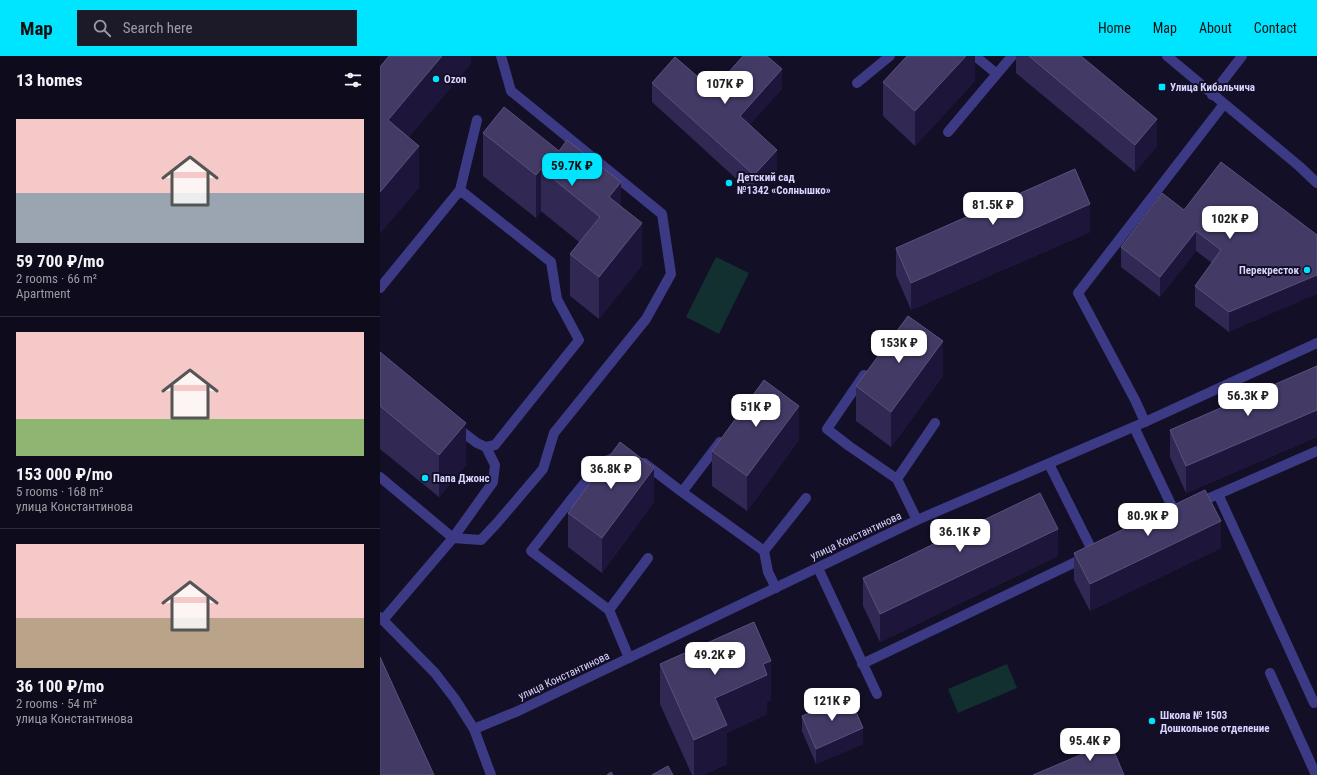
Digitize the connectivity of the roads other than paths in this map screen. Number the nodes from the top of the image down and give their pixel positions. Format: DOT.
graph roads {
  1 [pos="501,56"];
  2 [pos="890,56"];
  3 [pos="975,56"];
  4 [pos="1012,56"];
  5 [pos="1167,56"];
  6 [pos="1242,56"];
  7 [pos="997,74"];
  8 [pos="857,83"];
  9 [pos="1212,94"];
  10 [pos="1224,104"];
  11 [pos="477,120"];
  12 [pos="948,132"];
  13 [pos="1317,183"];
  14 [pos="460,190"];
  15 [pos="380,288"];
  16 [pos="1317,343"];
  17 [pos="864,375"];
  18 [pos="446,419"];
  19 [pos="1145,422"];
  20 [pos="935,423"];
  21 [pos="1134,427"];
  22 [pos="729,442"];
  23 [pos="486,446"];
  24 [pos="1317,451"];
  25 [pos="1049,464"];
  26 [pos="380,477"];
  27 [pos="897,478"];
  28 [pos="682,492"];
  29 [pos="1218,494"];
  30 [pos="806,498"];
  31 [pos="570,501"];
  32 [pos="585,512"];
  33 [pos="1179,512"];
  34 [pos="917,520"];
  35 [pos="1182,528"];
  36 [pos="452,538"];
  37 [pos="764,551"];
  38 [pos="1096,551"];
  39 [pos="648,558"];
  40 [pos="1100,567"];
  41 [pos="818,568"];
  42 [pos="776,588"];
  43 [pos="609,610"];
  44 [pos="381,619"];
  45 [pos="629,658"];
  46 [pos="862,664"];
  47 [pos="1270,673"];
  48 [pos="877,694"];
  49 [pos="1314,703"];
  50 [pos="474,729"];
  51 [pos="491,775"];
  52 [pos="1316,775"];
  1 -- 36 [label="street"];
  2 -- 8 [label="street"];
  3 -- 7 [label="street"];
  4 -- 7 [label="street"];
  5 -- 9 [label="street"];
  6 -- 9 [label="street"];
  7 -- 12 [label="street"];
  9 -- 10 [label="street"];
  10 -- 13 [label="street"];
  10 -- 19 [label="street"];
  11 -- 14 [label="street"];
  14 -- 15 [label="street"];
  14 -- 23 [label="street"];
  16 -- 19 [label="street, улица Константинова"];
  17 -- 27 [label="street"];
  18 -- 23 [label="street"];
  19 -- 21 [label="street, улица Константинова"];
  20 -- 27 [label="street"];
  21 -- 25 [label="street, улица Константинова"];
  21 -- 33 [label="street"];
  22 -- 28 [label="street"];
  23 -- 36 [label="street"];
  24 -- 29 [label="street"];
  25 -- 34 [label="street, улица Константинова"];
  25 -- 38 [label="street"];
  26 -- 36 [label="street"];
  27 -- 34 [label="street"];
  28 -- 31 [label="street"];
  28 -- 37 [label="street"];
  29 -- 33 [label="street"];
  29 -- 49 [label="street"];
  30 -- 37 [label="street"];
  31 -- 32 [label="street"];
  31 -- 43 [label="street"];
  33 -- 35 [label="street"];
  34 -- 41 [label="street, улица Константинова"];
  36 -- 44 [label="street"];
  37 -- 42 [label="street"];
  38 -- 40 [label="street"];
  38 -- 46 [label="street"];
  39 -- 43 [label="street"];
  41 -- 42 [label="street, улица Константинова"];
  41 -- 46 [label="street"];
  42 -- 45 [label="street, улица Константинова"];
  43 -- 45 [label="street"];
  44 -- 50 [label="street"];
  45 -- 50 [label="street, улица Константинова"];
  46 -- 48 [label="street"];
  47 -- 52 [label="street"];
  50 -- 51 [label="street"];
}
